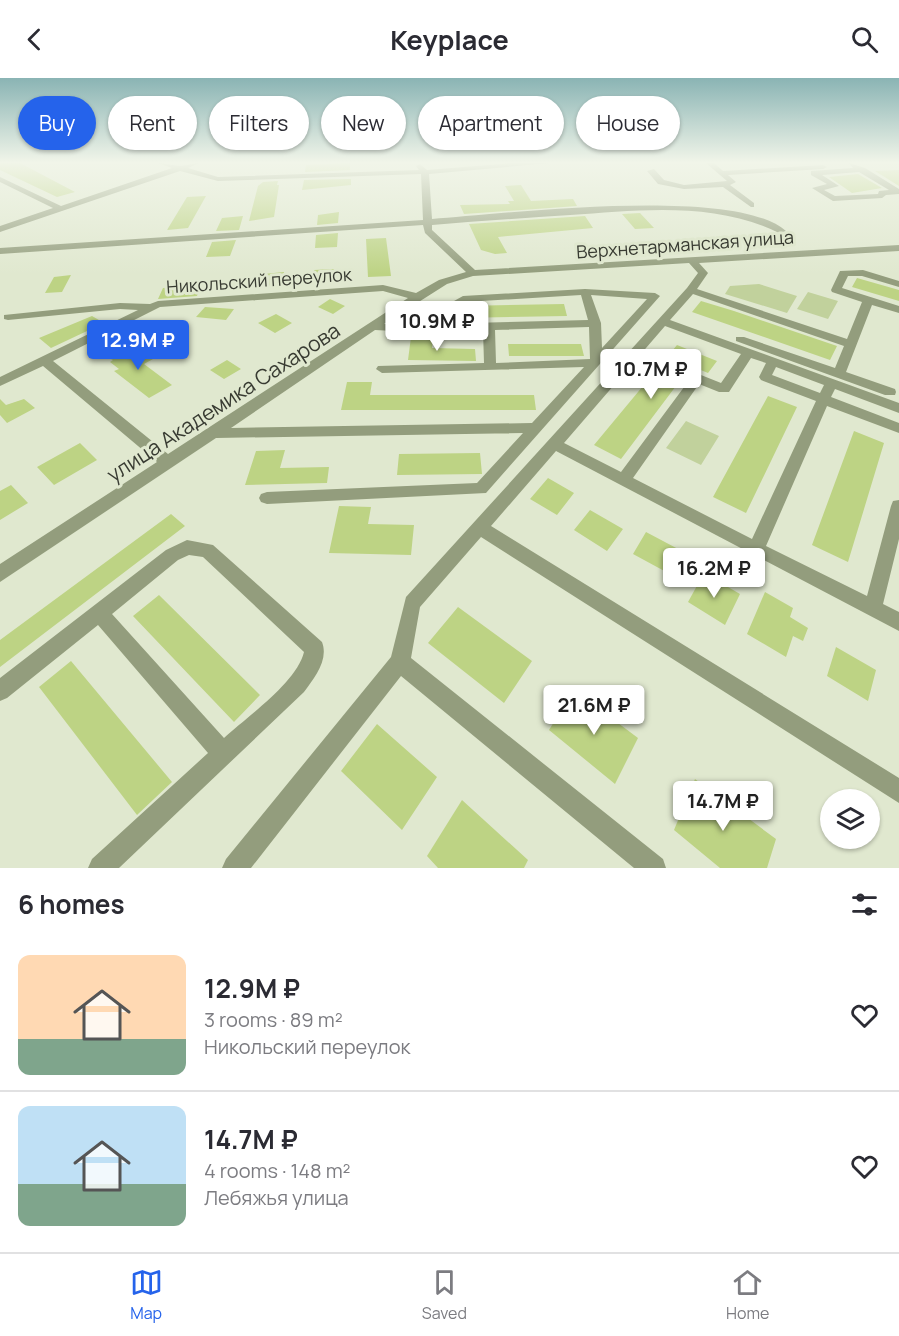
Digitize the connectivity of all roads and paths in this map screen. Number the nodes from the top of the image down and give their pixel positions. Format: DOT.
graph roads {
  1 [pos="42,200"];
  2 [pos="88,200"];
  3 [pos="427,200"];
  4 [pos="678,200"];
  5 [pos="694,200"];
  6 [pos="744,200"];
  7 [pos="751,205"];
  8 [pos="61,209"];
  9 [pos="428,221"];
  10 [pos="0,230"];
  11 [pos="783,231"];
  12 [pos="899,248"];
  13 [pos="0,251"];
  14 [pos="692,261"];
  15 [pos="472,273"];
  16 [pos="899,284"];
  17 [pos="691,290"];
  18 [pos="585,292"];
  19 [pos="417,297"];
  20 [pos="868,301"];
  21 [pos="152,307"];
  22 [pos="899,310"];
  23 [pos="8,317"];
  24 [pos="665,317"];
  25 [pos="595,323"];
  26 [pos="374,327"];
  27 [pos="420,327"];
  28 [pos="489,327"];
  29 [pos="851,344"];
  30 [pos="744,358"];
  31 [pos="45,361"];
  32 [pos="596,363"];
  33 [pos="490,367"];
  34 [pos="770,368"];
  35 [pos="382,369"];
  36 [pos="835,379"];
  37 [pos="0,382"];
  38 [pos="890,392"];
  39 [pos="824,399"];
  40 [pos="899,408"];
  41 [pos="537,428"];
  42 [pos="899,428"];
  43 [pos="215,433"];
  44 [pos="554,444"];
  45 [pos="169,463"];
  46 [pos="623,480"];
  47 [pos="267,498"];
  48 [pos="899,506"];
  49 [pos="480,528"];
  50 [pos="756,549"];
  51 [pos="0,574"];
  52 [pos="873,608"];
  53 [pos="99,613"];
  54 [pos="899,622"];
  55 [pos="400,662"];
  56 [pos="0,690"];
  57 [pos="223,754"];
  58 [pos="899,791"];
  59 [pos="101,868"];
  60 [pos="235,868"];
  61 [pos="654,868"];
  1 -- 8 [label="street"];
  2 -- 8 [label="street"];
  3 -- 9 [label="street"];
  4 -- 9 [label="street"];
  5 -- 11 [label="street"];
  6 -- 7 [label="street"];
  8 -- 10 [label="street"];
  9 -- 13 [label="street"];
  9 -- 15 [label="street"];
  12 -- 14 [label="street, Верхнетарманская улица"];
  14 -- 15 [label="street, Верхнетарманская улица"];
  14 -- 17 [label="street"];
  15 -- 19 [label="street, улица Академика Сахарова"];
  16 -- 20 [label="street"];
  17 -- 24 [label="street"];
  17 -- 29 [label="street"];
  18 -- 25 [label="street"];
  18 -- 27 [label="street"];
  18 -- 32 [label="street"];
  19 -- 21 [label="street, Никольский переулок"];
  19 -- 26 [label="street, улица Академика Сахарова"];
  20 -- 22 [label="street"];
  20 -- 29 [label="street"];
  21 -- 23 [label="street"];
  21 -- 31 [label="street, Никольский переулок"];
  24 -- 30 [label="street"];
  24 -- 36 [label="street"];
  24 -- 44 [label="street"];
  25 -- 28 [label="street"];
  25 -- 32 [label="street"];
  26 -- 27 [label="street"];
  26 -- 43 [label="street, улица Академика Сахарова"];
  27 -- 28 [label="street"];
  28 -- 33 [label="street"];
  29 -- 36 [label="street"];
  30 -- 34 [label="street"];
  30 -- 46 [label="street"];
  31 -- 37 [label="street, Никольский переулок"];
  31 -- 45 [label="street"];
  32 -- 33 [label="street"];
  32 -- 41 [label="street"];
  33 -- 35 [label="street"];
  34 -- 36 [label="street"];
  34 -- 39 [label="street"];
  36 -- 38 [label="street"];
  36 -- 39 [label="street"];
  36 -- 40 [label="street"];
  39 -- 42 [label="street"];
  39 -- 50 [label="street"];
  41 -- 43 [label="street"];
  41 -- 47 [label="street"];
  43 -- 45 [label="street, улица Академика Сахарова"];
  44 -- 46 [label="street"];
  44 -- 49 [label="street"];
  45 -- 51 [label="street, улица Академика Сахарова"];
  46 -- 50 [label="street"];
  48 -- 52 [label="street"];
  49 -- 55 [label="street"];
  49 -- 58 [label="street"];
  50 -- 52 [label="street"];
  52 -- 54 [label="street"];
  53 -- 56 [label="street"];
  53 -- 57 [label="street"];
  53 -- 57 [label="street"];
  55 -- 60 [label="street"];
  55 -- 61 [label="street"];
  57 -- 59 [label="street"];
}
